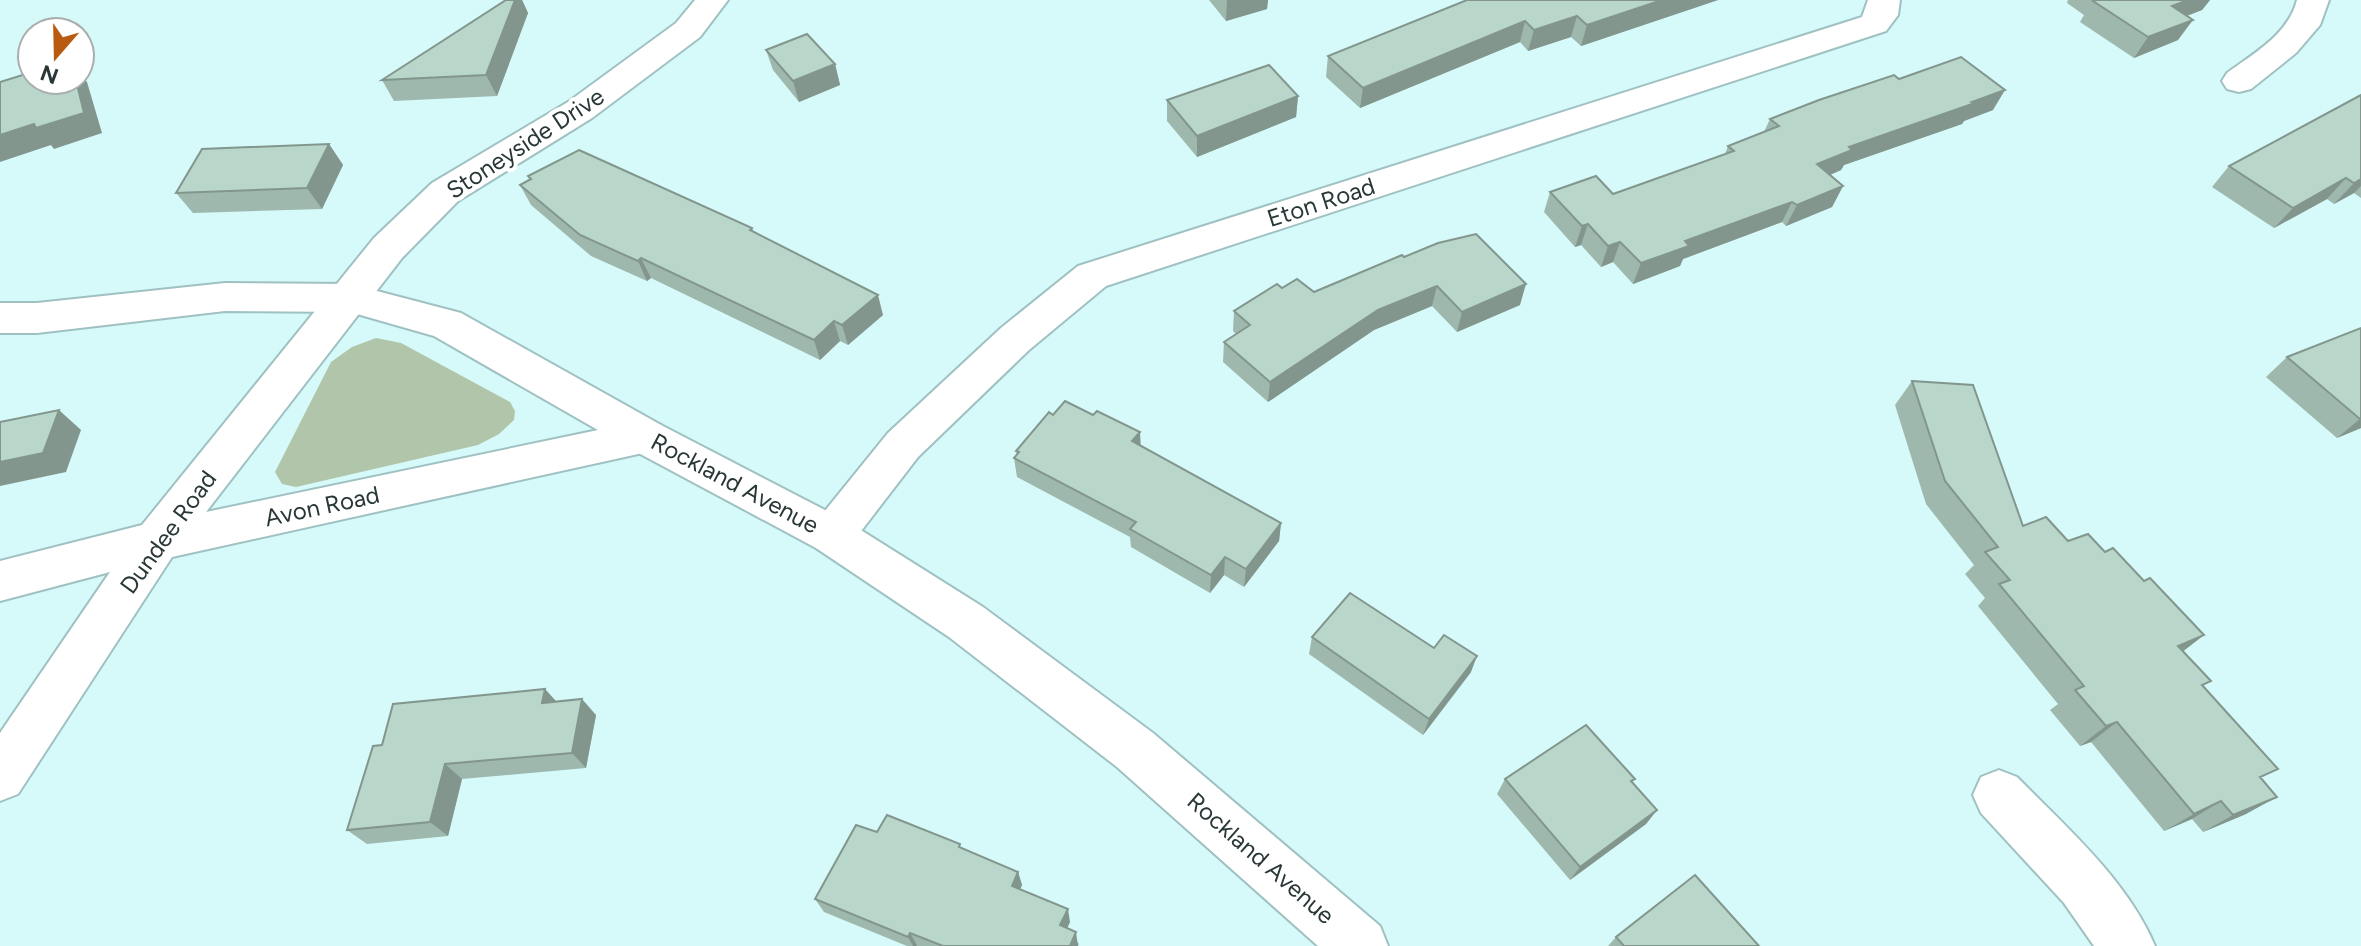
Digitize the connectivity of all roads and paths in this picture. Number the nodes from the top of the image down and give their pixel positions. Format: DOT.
graph roads {
  1 [pos="712,0"];
  2 [pos="1884,0"];
  3 [pos="2313,0"];
  4 [pos="2239,81"];
  5 [pos="350,298"];
  6 [pos="0,318"];
  7 [pos="646,437"];
  8 [pos="832,535"];
  9 [pos="157,541"];
  10 [pos="0,581"];
  11 [pos="0,777"];
  12 [pos="1999,795"];
  13 [pos="1360,946"];
  14 [pos="2127,946"];
  1 -- 5 [label="street, Stoneyside Drive"];
  2 -- 8 [label="street, Eton Road"];
  3 -- 4 [label="street"];
  5 -- 6 [label="street, Rockland Avenue"];
  5 -- 7 [label="street, Rockland Avenue"];
  5 -- 9 [label="street, Dundee Road"];
  7 -- 8 [label="street, Rockland Avenue"];
  7 -- 9 [label="street, Avon Road"];
  8 -- 13 [label="street, Rockland Avenue"];
  9 -- 10 [label="street, Avon Road"];
  9 -- 11 [label="street, Dundee Road"];
  12 -- 14 [label="street"];
}
